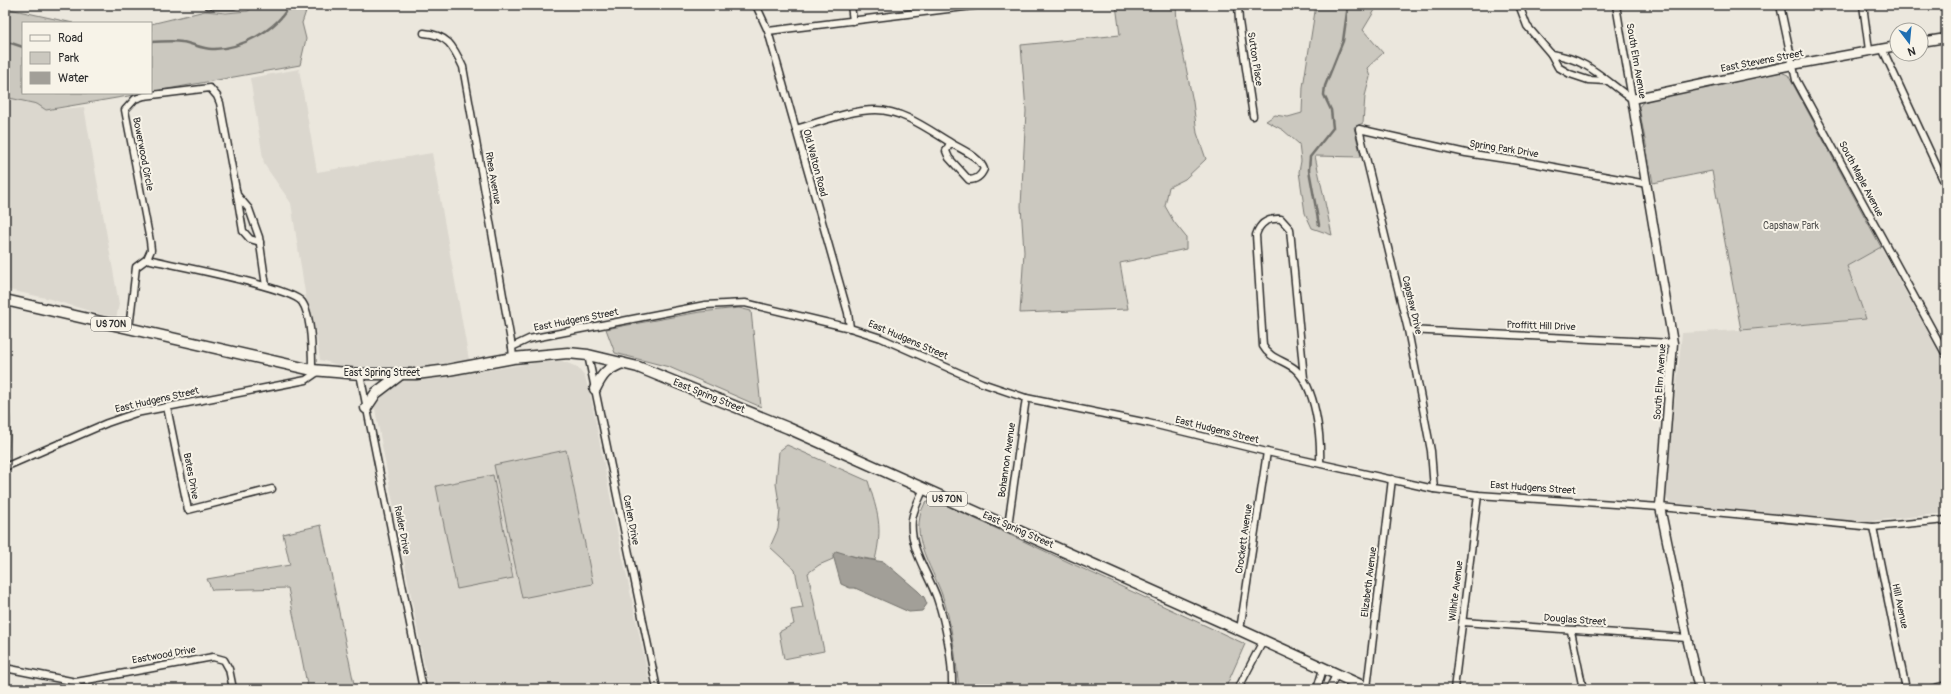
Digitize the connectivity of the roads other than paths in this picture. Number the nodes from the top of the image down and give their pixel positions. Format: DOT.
graph roads {
  1 [pos="208,5"];
  2 [pos="234,5"];
  3 [pos="756,5"];
  4 [pos="852,5"];
  5 [pos="981,5"];
  6 [pos="1238,5"];
  7 [pos="1519,5"];
  8 [pos="1616,5"];
  9 [pos="1780,5"];
  10 [pos="1862,5"];
  11 [pos="853,21"];
  12 [pos="768,31"];
  13 [pos="424,33"];
  14 [pos="1946,38"];
  15 [pos="1929,41"];
  16 [pos="1889,47"];
  17 [pos="1882,48"];
  18 [pos="1869,50"];
  19 [pos="1551,54"];
  20 [pos="1792,65"];
  21 [pos="1607,81"];
  22 [pos="1632,99"];
  23 [pos="1253,116"];
  24 [pos="796,129"];
  25 [pos="1359,129"];
  26 [pos="950,142"];
  27 [pos="1647,184"];
  28 [pos="1946,186"];
  29 [pos="237,195"];
  30 [pos="260,242"];
  31 [pos="147,259"];
  32 [pos="266,286"];
  33 [pos="5,300"];
  34 [pos="850,328"];
  35 [pos="129,329"];
  36 [pos="1408,330"];
  37 [pos="1673,343"];
  38 [pos="512,347"];
  39 [pos="588,355"];
  40 [pos="1946,355"];
  41 [pos="513,358"];
  42 [pos="622,363"];
  43 [pos="316,371"];
  44 [pos="360,374"];
  45 [pos="401,374"];
  46 [pos="1304,378"];
  47 [pos="595,389"];
  48 [pos="1026,398"];
  49 [pos="167,407"];
  50 [pos="366,408"];
  51 [pos="1267,452"];
  52 [pos="1320,463"];
  53 [pos="5,467"];
  54 [pos="1392,479"];
  55 [pos="924,488"];
  56 [pos="272,489"];
  57 [pos="1434,489"];
  58 [pos="1478,495"];
  59 [pos="1660,507"];
  60 [pos="1946,520"];
  61 [pos="1008,526"];
  62 [pos="1873,527"];
  63 [pos="1463,622"];
  64 [pos="1240,630"];
  65 [pos="1571,630"];
  66 [pos="1687,638"];
  67 [pos="1263,641"];
  68 [pos="5,668"];
  69 [pos="1323,669"];
  70 [pos="1336,675"];
  71 [pos="76,682"];
  72 [pos="1946,685"];
  73 [pos="78,689"];
  74 [pos="233,689"];
  75 [pos="423,689"];
  76 [pos="657,689"];
  77 [pos="952,689"];
  78 [pos="1238,689"];
  79 [pos="1317,689"];
  80 [pos="1329,689"];
  81 [pos="1368,689"];
  82 [pos="1454,689"];
  83 [pos="1583,689"];
  84 [pos="1699,689"];
  85 [pos="1906,689"];
  86 [pos="1931,689"];
  1 -- 2 [label="street"];
  3 -- 12 [label="street, Old Walton Road"];
  4 -- 11 [label="street"];
  5 -- 11 [label="street"];
  6 -- 23 [label="street, Sutton Place"];
  7 -- 19 [label="street"];
  8 -- 22 [label="street, South Elm Avenue"];
  9 -- 20 [label="street, South Maple Avenue"];
  10 -- 18 [label="street"];
  11 -- 12 [label="street"];
  12 -- 24 [label="street, Old Walton Road"];
  13 -- 38 [label="street, Rhea Avenue"];
  14 -- 15 [label="street"];
  16 -- 17 [label="street, East Stevens Street"];
  17 -- 18 [label="street, East Stevens Street"];
  17 -- 28 [label="street"];
  18 -- 20 [label="street, East Stevens Street"];
  19 -- 21 [label="street"];
  19 -- 21 [label="street"];
  20 -- 22 [label="street, East Stevens Street"];
  20 -- 40 [label="street, South Maple Avenue"];
  21 -- 22 [label="street"];
  22 -- 27 [label="street, South Elm Avenue"];
  24 -- 26 [label="street"];
  24 -- 34 [label="street, Old Walton Road"];
  25 -- 27 [label="street, Spring Park Drive"];
  25 -- 36 [label="street, Capshaw Drive"];
  26 -- 26 [label="street"];
  27 -- 37 [label="street, South Elm Avenue"];
  29 -- 30 [label="street, Bowerwood Circle"];
  29 -- 30 [label="street, Bowerwood Circle"];
  29 -- 31 [label="street, Bowerwood Circle"];
  30 -- 32 [label="street, Bowerwood Circle"];
  31 -- 32 [label="street"];
  31 -- 35 [label="street"];
  32 -- 43 [label="street"];
  33 -- 35 [label="main road, East Spring Street / US 70N"];
  34 -- 38 [label="street, East Hudgens Street"];
  34 -- 48 [label="street, East Hudgens Street"];
  35 -- 43 [label="main road, East Spring Street / US 70N"];
  36 -- 37 [label="street, Proffitt Hill Drive"];
  36 -- 57 [label="street, Capshaw Drive"];
  37 -- 59 [label="street, South Elm Avenue"];
  38 -- 41 [label="street"];
  39 -- 41 [label="main road, East Spring Street / US 70N"];
  39 -- 42 [label="main road, East Spring Street / US 70N"];
  39 -- 47 [label="street, Carlen Drive"];
  41 -- 45 [label="main road, East Spring Street / US 70N"];
  42 -- 47 [label="main road"];
  42 -- 55 [label="main road, East Spring Street / US 70N"];
  43 -- 44 [label="main road, East Spring Street / US 70N"];
  43 -- 49 [label="street, East Hudgens Street"];
  44 -- 45 [label="main road, East Spring Street / US 70N"];
  44 -- 50 [label="street, Raider Drive"];
  45 -- 50 [label="main road"];
  46 -- 46 [label="street"];
  46 -- 52 [label="street"];
  47 -- 76 [label="street, Carlen Drive"];
  48 -- 51 [label="street, East Hudgens Street"];
  48 -- 61 [label="street, Bohannon Avenue"];
  49 -- 53 [label="street, East Hudgens Street"];
  49 -- 56 [label="street, Bates Drive"];
  50 -- 75 [label="street, Raider Drive"];
  51 -- 52 [label="street, East Hudgens Street"];
  51 -- 64 [label="street, Crockett Avenue"];
  52 -- 54 [label="street, East Hudgens Street"];
  54 -- 57 [label="street, East Hudgens Street"];
  54 -- 81 [label="street, Elizabeth Avenue"];
  55 -- 61 [label="main road, East Spring Street / US 70N"];
  55 -- 77 [label="street"];
  57 -- 58 [label="street, East Hudgens Street"];
  58 -- 59 [label="street, East Hudgens Street"];
  58 -- 63 [label="street, Wilhite Avenue"];
  59 -- 62 [label="street, East Hudgens Street"];
  59 -- 66 [label="street, South Elm Avenue"];
  60 -- 62 [label="street, East Hudgens Street"];
  61 -- 64 [label="main road, East Spring Street / US 70N"];
  62 -- 85 [label="street, Hill Avenue"];
  63 -- 65 [label="street, Douglas Street"];
  63 -- 82 [label="street, Wilhite Avenue"];
  64 -- 67 [label="main road, East Spring Street / US 70N"];
  65 -- 66 [label="street, Douglas Street"];
  65 -- 83 [label="street"];
  66 -- 84 [label="street, South Elm Avenue"];
  67 -- 69 [label="main road, East Spring Street / US 70N"];
  67 -- 78 [label="street"];
  68 -- 71 [label="street, Eastwood Drive"];
  69 -- 70 [label="main road, East Spring Street / US 70N"];
  69 -- 79 [label="street"];
  70 -- 80 [label="street"];
  70 -- 81 [label="main road, East Spring Street / US 70N"];
  71 -- 73 [label="street"];
  71 -- 74 [label="street, Eastwood Drive"];
  72 -- 86 [label="street"];
}
